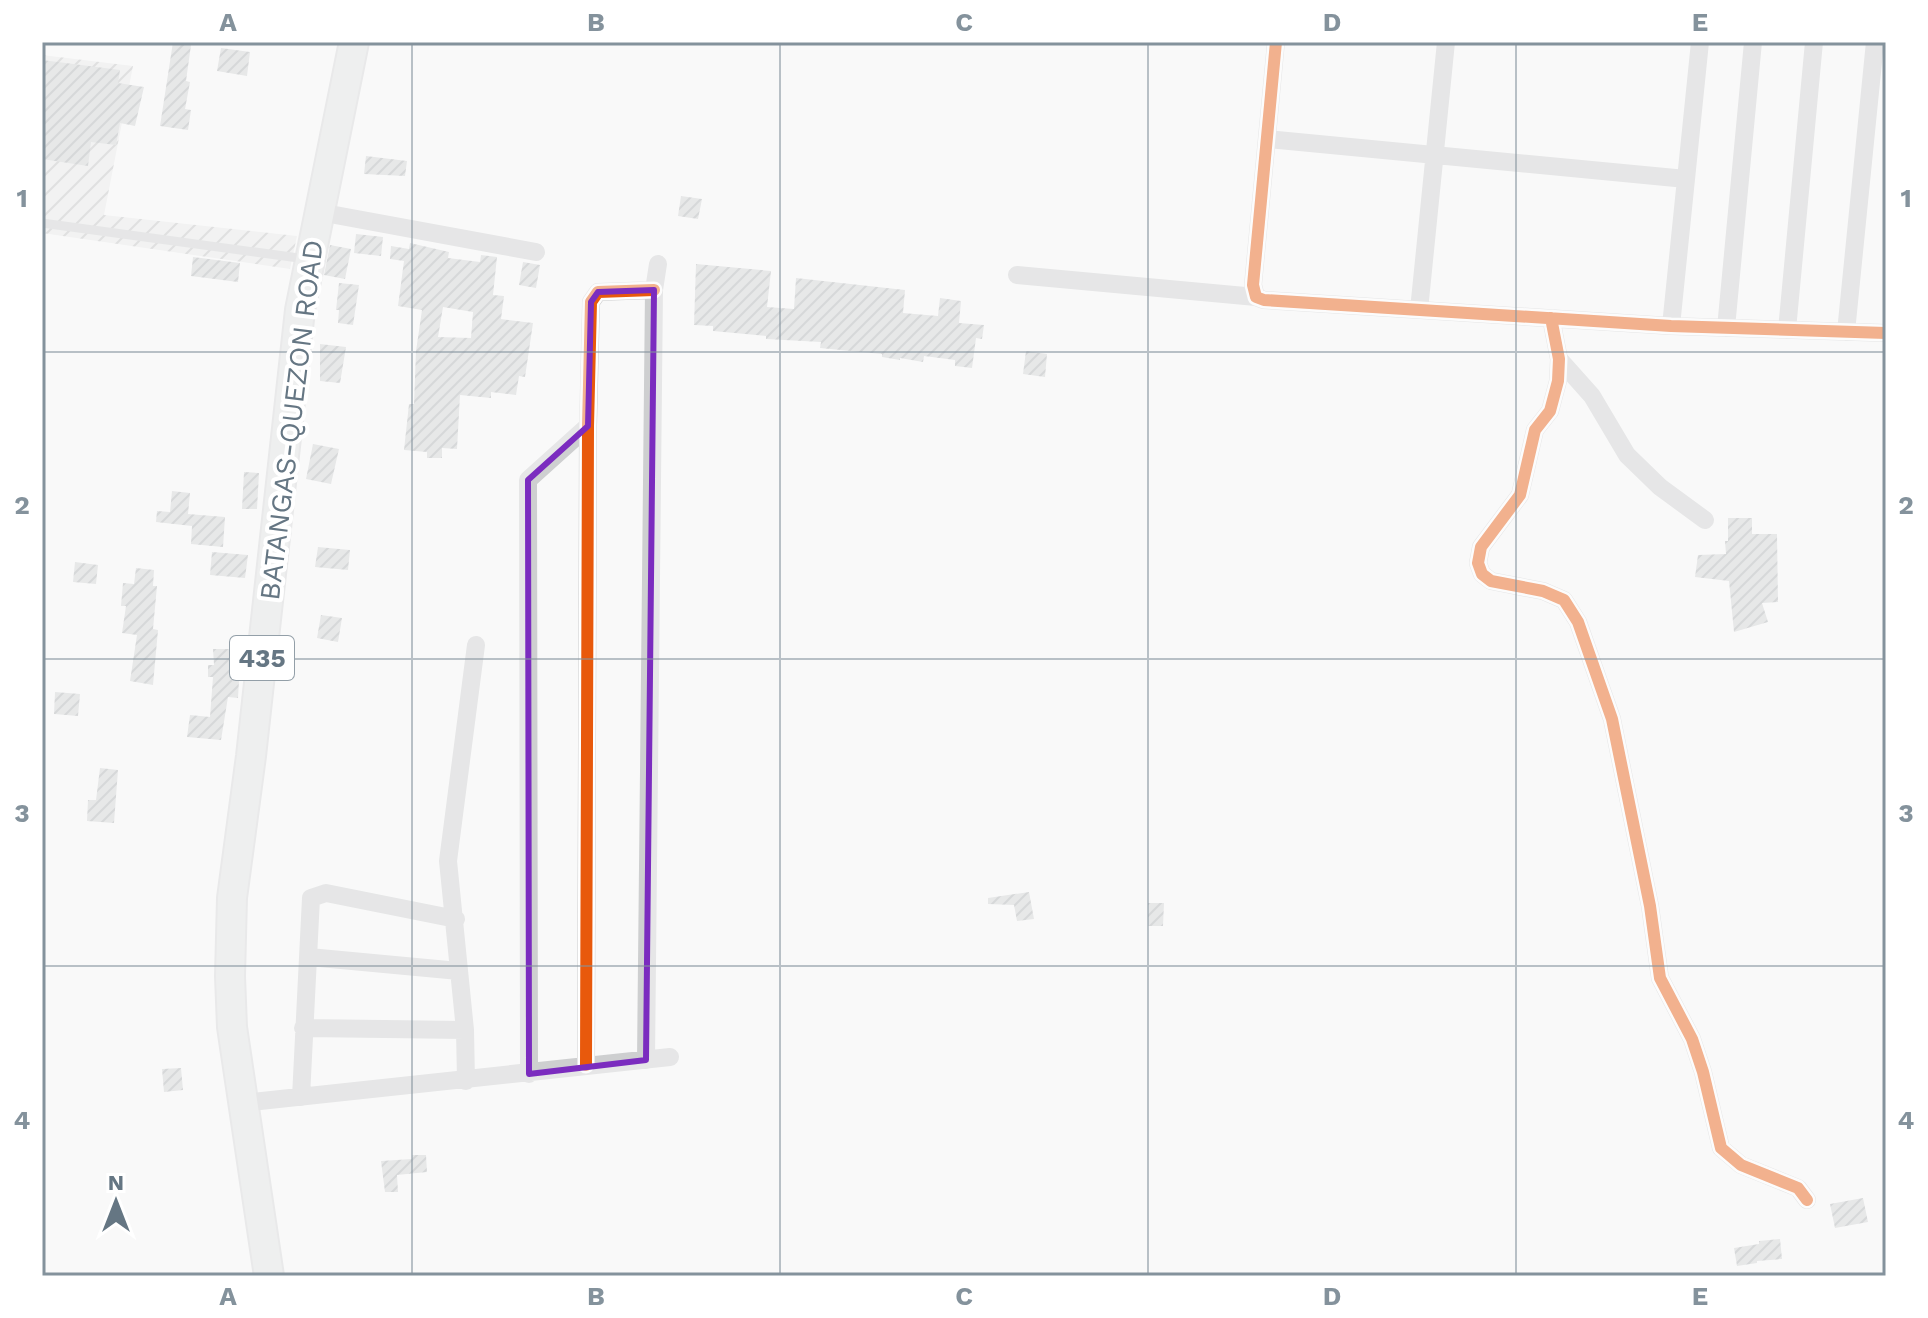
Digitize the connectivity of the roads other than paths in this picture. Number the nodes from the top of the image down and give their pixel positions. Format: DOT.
graph roads {
  1 [pos="354,42"];
  2 [pos="1276,42"];
  3 [pos="1446,42"];
  4 [pos="1700,42"];
  5 [pos="1753,42"];
  6 [pos="1814,42"];
  7 [pos="1875,42"];
  8 [pos="1267,139"];
  9 [pos="1434,155"];
  10 [pos="1686,179"];
  11 [pos="319,212"];
  12 [pos="42,223"];
  13 [pos="536,252"];
  14 [pos="309,260"];
  15 [pos="658,264"];
  16 [pos="1017,275"];
  17 [pos="654,290"];
  18 [pos="1256,297"];
  19 [pos="1419,310"];
  20 [pos="1551,318"];
  21 [pos="1671,326"];
  22 [pos="1726,328"];
  23 [pos="1787,330"];
  24 [pos="1846,332"];
  25 [pos="1886,333"];
  26 [pos="1559,359"];
  27 [pos="588,426"];
  28 [pos="1705,520"];
  29 [pos="476,645"];
  30 [pos="456,919"];
  31 [pos="309,957"];
  32 [pos="459,971"];
  33 [pos="303,1028"];
  34 [pos="465,1030"];
  35 [pos="670,1057"];
  36 [pos="646,1060"];
  37 [pos="586,1065"];
  38 [pos="529,1074"];
  39 [pos="466,1081"];
  40 [pos="301,1097"];
  41 [pos="242,1103"];
  42 [pos="1807,1200"];
  43 [pos="269,1276"];
  1 -- 11 [label="main road, BATANGAS-QUEZON ROAD / 435"];
  2 -- 8 [label="street"];
  3 -- 9 [label="street"];
  4 -- 10 [label="street"];
  5 -- 22 [label="street"];
  6 -- 23 [label="street"];
  7 -- 24 [label="street"];
  8 -- 9 [label="street"];
  8 -- 18 [label="street"];
  9 -- 10 [label="street"];
  9 -- 19 [label="street"];
  10 -- 21 [label="street"];
  11 -- 13 [label="street"];
  11 -- 14 [label="main road, BATANGAS-QUEZON ROAD / 435"];
  12 -- 14 [label="lane"];
  14 -- 41 [label="main road, BATANGAS-QUEZON ROAD / 435"];
  15 -- 17 [label="street"];
  16 -- 18 [label="street"];
  17 -- 27 [label="street"];
  17 -- 36 [label="street"];
  18 -- 19 [label="street"];
  19 -- 20 [label="street"];
  20 -- 21 [label="street"];
  20 -- 26 [label="street"];
  21 -- 22 [label="street"];
  22 -- 23 [label="street"];
  23 -- 24 [label="street"];
  24 -- 25 [label="street"];
  26 -- 28 [label="street"];
  26 -- 42 [label="street"];
  27 -- 37 [label="street"];
  27 -- 38 [label="street"];
  29 -- 30 [label="street"];
  30 -- 31 [label="street"];
  30 -- 32 [label="street"];
  31 -- 32 [label="street"];
  31 -- 33 [label="street"];
  32 -- 34 [label="street"];
  33 -- 34 [label="street"];
  33 -- 40 [label="street"];
  34 -- 39 [label="street"];
  35 -- 36 [label="street"];
  36 -- 37 [label="street"];
  37 -- 38 [label="street"];
  38 -- 39 [label="street"];
  39 -- 40 [label="street"];
  40 -- 41 [label="street"];
  41 -- 43 [label="main road, BATANGAS-QUEZON ROAD / 435"];
}
